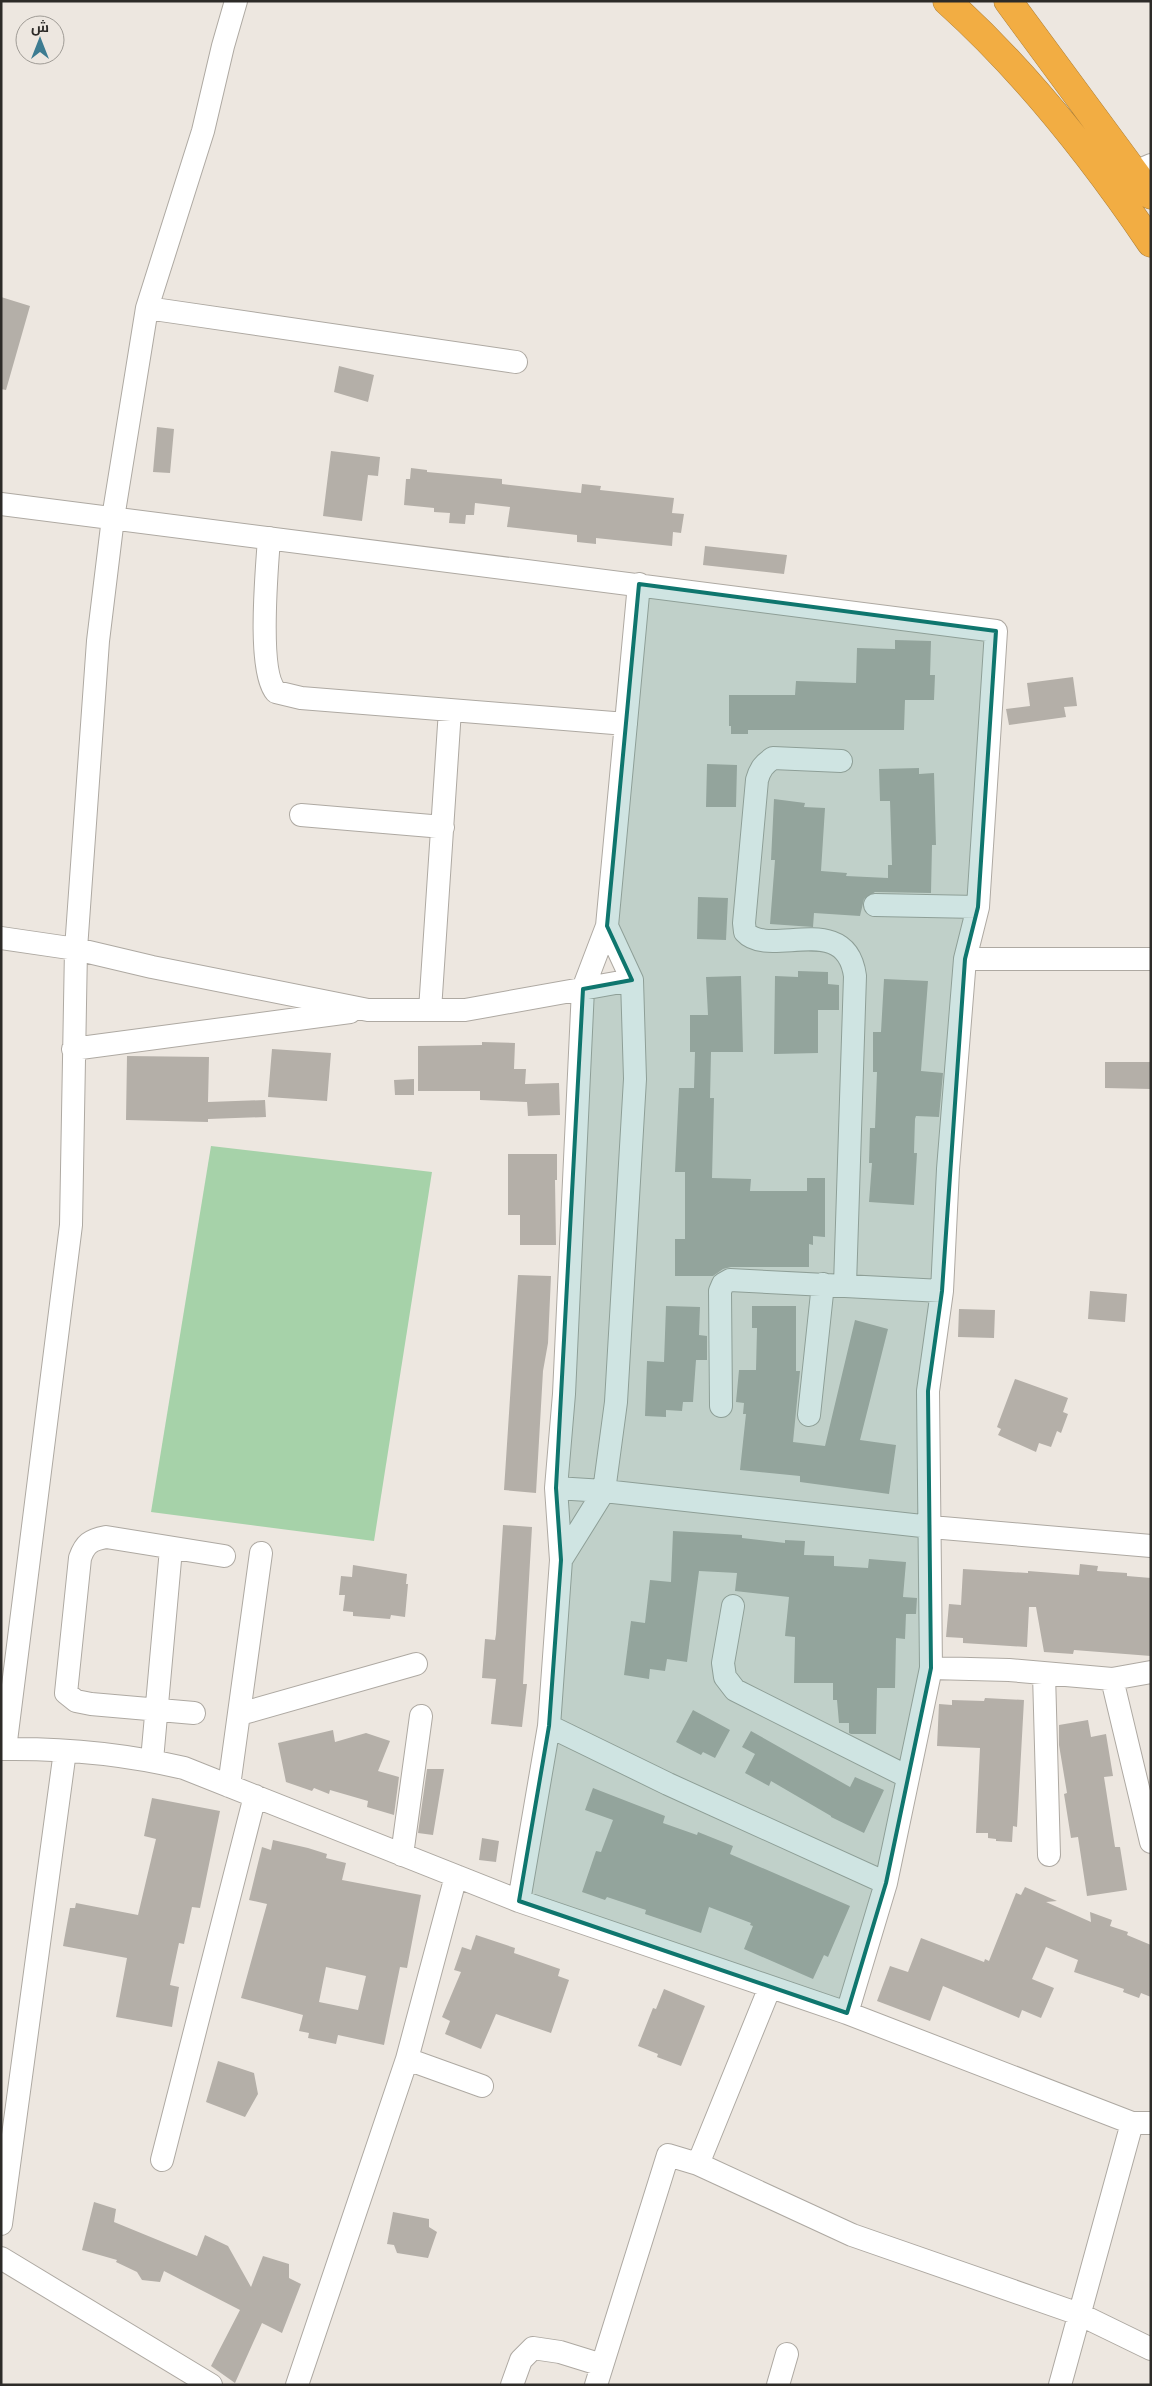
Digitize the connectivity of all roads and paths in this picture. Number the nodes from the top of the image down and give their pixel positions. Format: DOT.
graph roads {
  1 [pos="236,1"];
  2 [pos="946,1"];
  3 [pos="1008,1"];
  4 [pos="1143,169"];
  5 [pos="1151,195"];
  6 [pos="1151,243"];
  7 [pos="147,308"];
  8 [pos="516,362"];
  9 [pos="1,504"];
  10 [pos="113,518"];
  11 [pos="269,538"];
  12 [pos="639,584"];
  13 [pos="450,710"];
  14 [pos="626,724"];
  15 [pos="841,761"];
  16 [pos="301,815"];
  17 [pos="443,826"];
  18 [pos="875,904"];
  19 [pos="978,907"];
  20 [pos="607,926"];
  21 [pos="1,938"];
  22 [pos="76,949"];
  23 [pos="965,959"];
  24 [pos="1151,959"];
  25 [pos="632,980"];
  26 [pos="583,989"];
  27 [pos="368,1010"];
  28 [pos="430,1010"];
  29 [pos="74,1049"];
  30 [pos="823,1284"];
  31 [pos="845,1285"];
  32 [pos="942,1291"];
  33 [pos="721,1406"];
  34 [pos="809,1414"];
  35 [pos="556,1488"];
  36 [pos="604,1491"];
  37 [pos="931,1527"];
  38 [pos="1151,1546"];
  39 [pos="171,1549"];
  40 [pos="261,1553"];
  41 [pos="224,1556"];
  42 [pos="562,1560"];
  43 [pos="733,1606"];
  44 [pos="416,1664"];
  45 [pos="931,1668"];
  46 [pos="1151,1672"];
  47 [pos="1044,1674"];
  48 [pos="1112,1679"];
  49 [pos="156,1710"];
  50 [pos="194,1713"];
  51 [pos="240,1714"];
  52 [pos="421,1716"];
  53 [pos="549,1726"];
  54 [pos="3,1749"];
  55 [pos="65,1751"];
  56 [pos="152,1760"];
  57 [pos="908,1777"];
  58 [pos="229,1786"];
  59 [pos="255,1796"];
  60 [pos="1151,1842"];
  61 [pos="402,1855"];
  62 [pos="1049,1855"];
  63 [pos="456,1876"];
  64 [pos="886,1883"];
  65 [pos="519,1901"];
  66 [pos="770,1988"];
  67 [pos="847,2013"];
  68 [pos="406,2059"];
  69 [pos="482,2086"];
  70 [pos="1141,2123"];
  71 [pos="162,2160"];
  72 [pos="698,2164"];
  73 [pos="1,2224"];
  74 [pos="1,2258"];
  75 [pos="1080,2314"];
  76 [pos="1151,2349"];
  77 [pos="787,2354"];
  78 [pos="599,2375"];
  79 [pos="211,2385"];
  80 [pos="297,2385"];
  81 [pos="512,2385"];
  82 [pos="778,2385"];
  83 [pos="1060,2385"];
  1 -- 7 [label="street"];
  2 -- 6 [label="highway"];
  3 -- 4 [label="highway"];
  4 -- 5 [label="highway"];
  7 -- 8 [label="street"];
  7 -- 10 [label="street"];
  9 -- 10 [label="street"];
  10 -- 11 [label="street"];
  10 -- 22 [label="street"];
  11 -- 12 [label="street"];
  11 -- 13 [label="street"];
  12 -- 14 [label="street"];
  12 -- 19 [label="street"];
  13 -- 14 [label="street"];
  13 -- 17 [label="street"];
  14 -- 20 [label="street"];
  15 -- 31 [label="street"];
  16 -- 17 [label="street"];
  17 -- 28 [label="street"];
  18 -- 19 [label="street"];
  19 -- 23 [label="street"];
  20 -- 25 [label="street"];
  20 -- 26 [label="street"];
  21 -- 22 [label="street"];
  22 -- 27 [label="street"];
  22 -- 29 [label="street"];
  23 -- 24 [label="street"];
  23 -- 32 [label="street"];
  25 -- 26 [label="street"];
  25 -- 36 [label="street"];
  26 -- 28 [label="street"];
  26 -- 35 [label="street"];
  27 -- 28 [label="street"];
  27 -- 29 [label="street"];
  29 -- 54 [label="street"];
  30 -- 31 [label="street"];
  30 -- 33 [label="street"];
  30 -- 34 [label="street"];
  31 -- 32 [label="street"];
  32 -- 37 [label="street"];
  35 -- 36 [label="street"];
  35 -- 42 [label="street"];
  36 -- 37 [label="street"];
  36 -- 42 [label="street"];
  37 -- 38 [label="street"];
  37 -- 45 [label="street"];
  39 -- 41 [label="street"];
  39 -- 49 [label="street"];
  39 -- 49 [label="street"];
  40 -- 51 [label="street"];
  42 -- 53 [label="street"];
  43 -- 57 [label="street"];
  44 -- 51 [label="street"];
  45 -- 47 [label="street"];
  45 -- 57 [label="street"];
  46 -- 48 [label="street"];
  47 -- 48 [label="street"];
  47 -- 62 [label="street"];
  48 -- 60 [label="street"];
  49 -- 50 [label="street"];
  49 -- 56 [label="street"];
  51 -- 58 [label="street"];
  52 -- 61 [label="street"];
  53 -- 64 [label="street"];
  53 -- 65 [label="street"];
  54 -- 55 [label="street"];
  55 -- 56 [label="street"];
  55 -- 73 [label="street"];
  56 -- 58 [label="street"];
  57 -- 64 [label="street"];
  58 -- 59 [label="street"];
  59 -- 61 [label="street"];
  59 -- 71 [label="street"];
  61 -- 63 [label="street"];
  63 -- 65 [label="street"];
  63 -- 68 [label="street"];
  64 -- 67 [label="street"];
  65 -- 66 [label="street"];
  66 -- 67 [label="street"];
  66 -- 72 [label="street"];
  67 -- 70 [label="street"];
  68 -- 69 [label="street"];
  68 -- 80 [label="street"];
  70 -- 75 [label="street"];
  72 -- 75 [label="street"];
  72 -- 78 [label="street"];
  74 -- 79 [label="street"];
  75 -- 76 [label="street"];
  75 -- 83 [label="street"];
  77 -- 82 [label="street"];
  78 -- 81 [label="street"];
}
